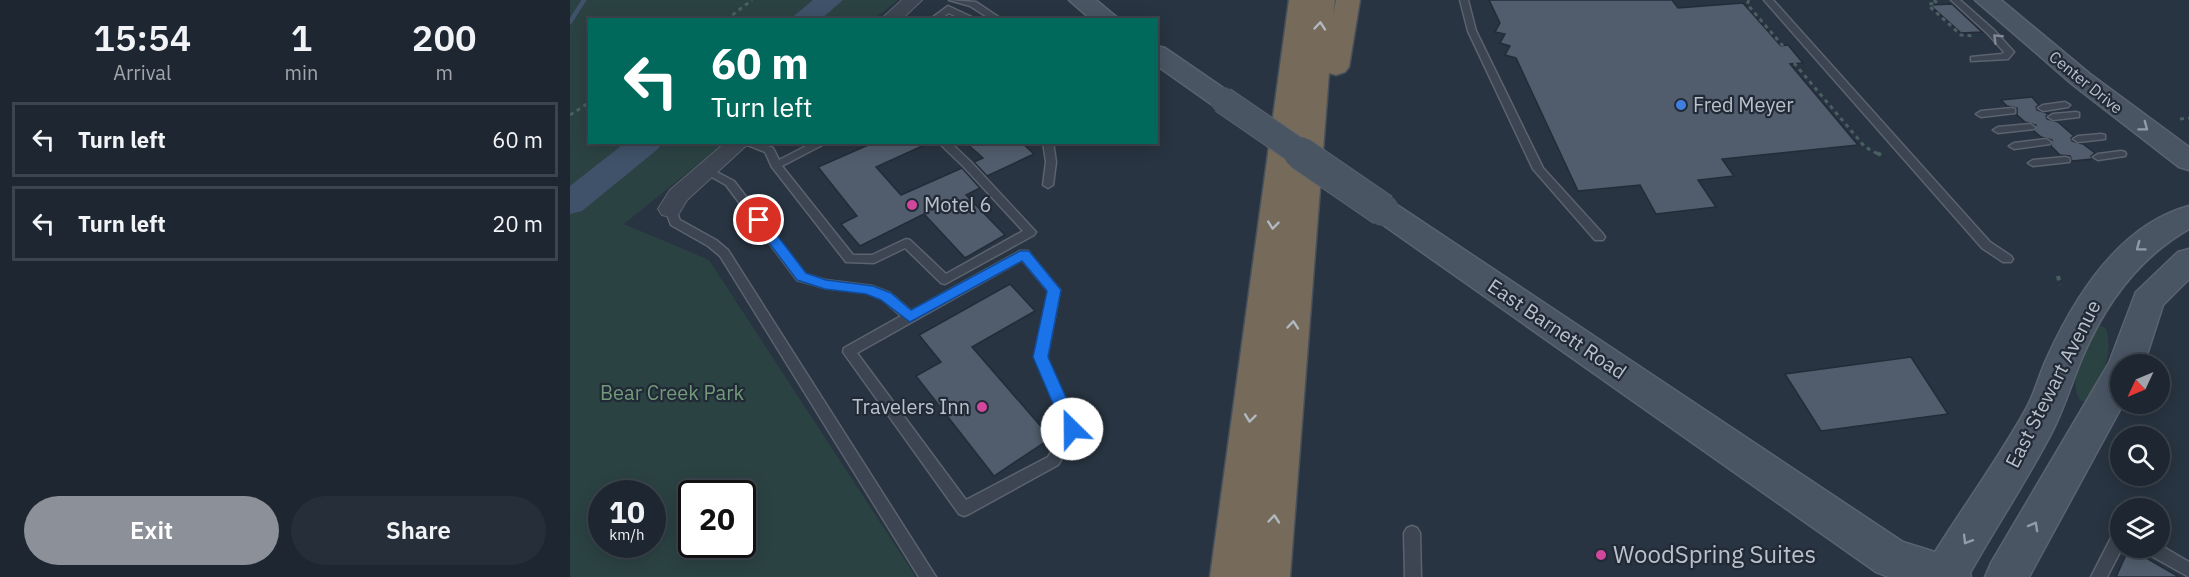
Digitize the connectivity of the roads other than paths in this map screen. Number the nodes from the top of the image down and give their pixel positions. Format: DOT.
graph roads {
  1 [pos="913,0"];
  2 [pos="953,0"];
  3 [pos="1081,0"];
  4 [pos="1281,0"];
  5 [pos="1301,0"];
  6 [pos="1323,0"];
  7 [pos="1348,0"];
  8 [pos="1464,0"];
  9 [pos="1768,0"];
  10 [pos="1955,0"];
  11 [pos="1987,0"];
  12 [pos="2010,0"];
  13 [pos="891,18"];
  14 [pos="936,18"];
  15 [pos="967,18"];
  16 [pos="996,18"];
  17 [pos="1105,18"];
  18 [pos="1158,54"];
  19 [pos="1974,59"];
  20 [pos="2061,102"];
  21 [pos="2039,104"];
  22 [pos="2009,107"];
  23 [pos="1978,111"];
  24 [pos="2079,118"];
  25 [pos="2057,120"];
  26 [pos="2026,123"];
  27 [pos="1995,127"];
  28 [pos="2184,128"];
  29 [pos="2097,133"];
  30 [pos="2074,136"];
  31 [pos="2043,139"];
  32 [pos="2011,142"];
  33 [pos="738,144"];
  34 [pos="751,144"];
  35 [pos="819,144"];
  36 [pos="945,144"];
  37 [pos="1048,144"];
  38 [pos="2117,150"];
  39 [pos="2094,153"];
  40 [pos="2062,156"];
  41 [pos="2029,160"];
  42 [pos="2189,161"];
  43 [pos="776,165"];
  44 [pos="707,170"];
  45 [pos="1279,177"];
  46 [pos="1048,185"];
  47 [pos="1306,197"];
  48 [pos="670,209"];
  49 [pos="2189,216"];
  50 [pos="1599,237"];
  51 [pos="2007,259"];
  52 [pos="2189,260"];
  53 [pos="910,317"];
  54 [pos="2129,354"];
  55 [pos="2110,393"];
  56 [pos="1412,533"];
  57 [pos="2110,555"];
  58 [pos="2168,558"];
  59 [pos="1898,567"];
  60 [pos="2189,570"];
  61 [pos="1947,576"];
  62 [pos="928,577"];
  63 [pos="1231,577"];
  64 [pos="1269,577"];
  65 [pos="1413,577"];
  66 [pos="2006,577"];
  67 [pos="2099,577"];
  1 -- 13 [label="street"];
  2 -- 16 [label="lane"];
  3 -- 17 [label="main road"];
  4 -- 45 [label="highway"];
  5 -- 45 [label="highway"];
  47 -- 6 [label="highway, one-way"];
  7 -- 47 [label="highway"];
  8 -- 50 [label="lane"];
  9 -- 51 [label="lane"];
  19 -- 10 [label="lane, one-way"];
  11 -- 42 [label="main road, Center Drive, one-way"];
  12 -- 28 [label="main road, Center Drive"];
  14 -- 15 [label="lane"];
  18 -- 59 [label="main road, East Barnett Road, bridge"];
  20 -- 21 [label="lane"];
  22 -- 23 [label="lane"];
  24 -- 25 [label="lane"];
  26 -- 27 [label="lane"];
  29 -- 30 [label="lane"];
  31 -- 32 [label="lane"];
  33 -- 44 [label="street"];
  34 -- 43 [label="lane"];
  35 -- 43 [label="lane"];
  36 -- 43 [label="lane"];
  37 -- 46 [label="lane"];
  38 -- 39 [label="lane"];
  40 -- 41 [label="lane"];
  44 -- 48 [label="street"];
  44 -- 53 [label="lane"];
  45 -- 63 [label="highway, one-way"];
  64 -- 47 [label="highway, one-way"];
  48 -- 62 [label="lane"];
  49 -- 61 [label="main road, East Stewart Avenue, one-way"];
  52 -- 54 [label="main road"];
  53 -- 53 [label="lane"];
  66 -- 55 [label="main road, one-way"];
  56 -- 65 [label="lane"];
  57 -- 67 [label="lane"];
  58 -- 60 [label="lane"];
  59 -- 61 [label="main road, East Barnett Road"];
}
